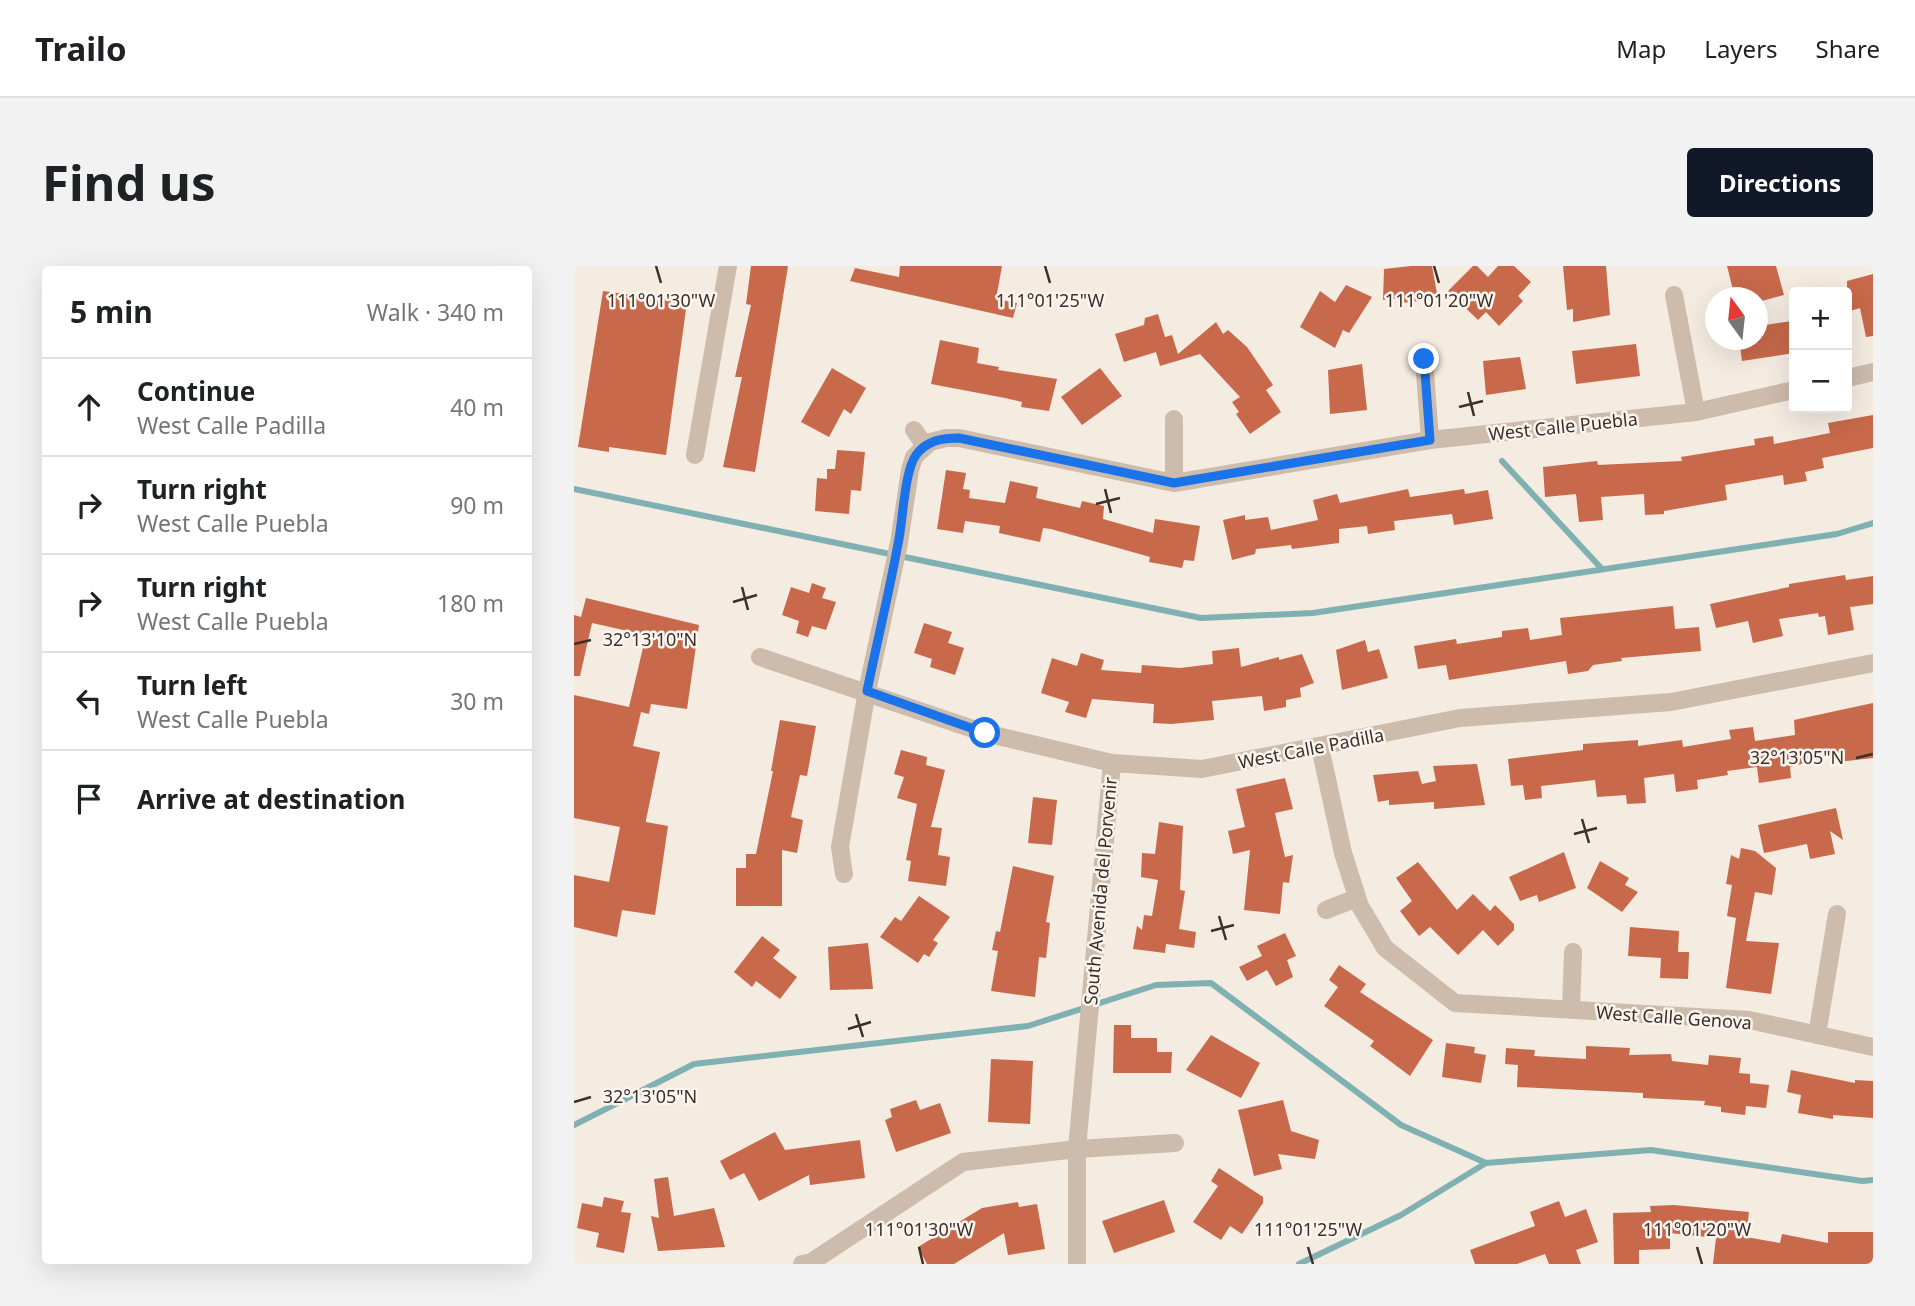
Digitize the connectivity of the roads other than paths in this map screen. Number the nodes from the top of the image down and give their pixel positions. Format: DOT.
graph roads {
  1 [pos="729,266"];
  2 [pos="1674,295"];
  3 [pos="1424,359"];
  4 [pos="1873,372"];
  5 [pos="1852,377"];
  6 [pos="1789,391"];
  7 [pos="1696,412"];
  8 [pos="1174,419"];
  9 [pos="914,430"];
  10 [pos="1430,440"];
  11 [pos="925,446"];
  12 [pos="695,455"];
  13 [pos="1174,483"];
  14 [pos="760,657"];
  15 [pos="1873,663"];
  16 [pos="867,691"];
  17 [pos="1320,747"];
  18 [pos="1112,763"];
  19 [pos="844,874"];
  20 [pos="1357,898"];
  21 [pos="1326,910"];
  22 [pos="1838,914"];
  23 [pos="1573,952"];
  24 [pos="1571,1010"];
  25 [pos="1817,1035"];
  26 [pos="1873,1047"];
  27 [pos="1175,1143"];
  28 [pos="1077,1149"];
  29 [pos="802,1264"];
  30 [pos="1077,1264"];
  1 -- 12 [label="street"];
  2 -- 7 [label="street"];
  3 -- 10 [label="street"];
  4 -- 5 [label="street"];
  6 -- 7 [label="street, West Calle Puebla"];
  7 -- 10 [label="street, West Calle Puebla"];
  8 -- 13 [label="street"];
  9 -- 11 [label="street"];
  10 -- 13 [label="street, West Calle Puebla"];
  11 -- 13 [label="street, West Calle Puebla"];
  11 -- 16 [label="street"];
  14 -- 16 [label="street, West Calle Padilla"];
  15 -- 17 [label="street, West Calle Padilla"];
  16 -- 18 [label="street, West Calle Padilla"];
  16 -- 19 [label="street"];
  17 -- 18 [label="street, West Calle Padilla"];
  17 -- 20 [label="street, West Calle Genova"];
  18 -- 28 [label="street, South Avenida del Porvenir"];
  20 -- 21 [label="street"];
  20 -- 24 [label="street, West Calle Genova"];
  22 -- 25 [label="street"];
  23 -- 24 [label="street, West Calle Genova"];
  24 -- 25 [label="street, West Calle Genova"];
  25 -- 26 [label="street, West Calle Genova"];
  27 -- 28 [label="street"];
  28 -- 29 [label="street"];
  28 -- 30 [label="street, South Avenida del Porvenir"];
}
